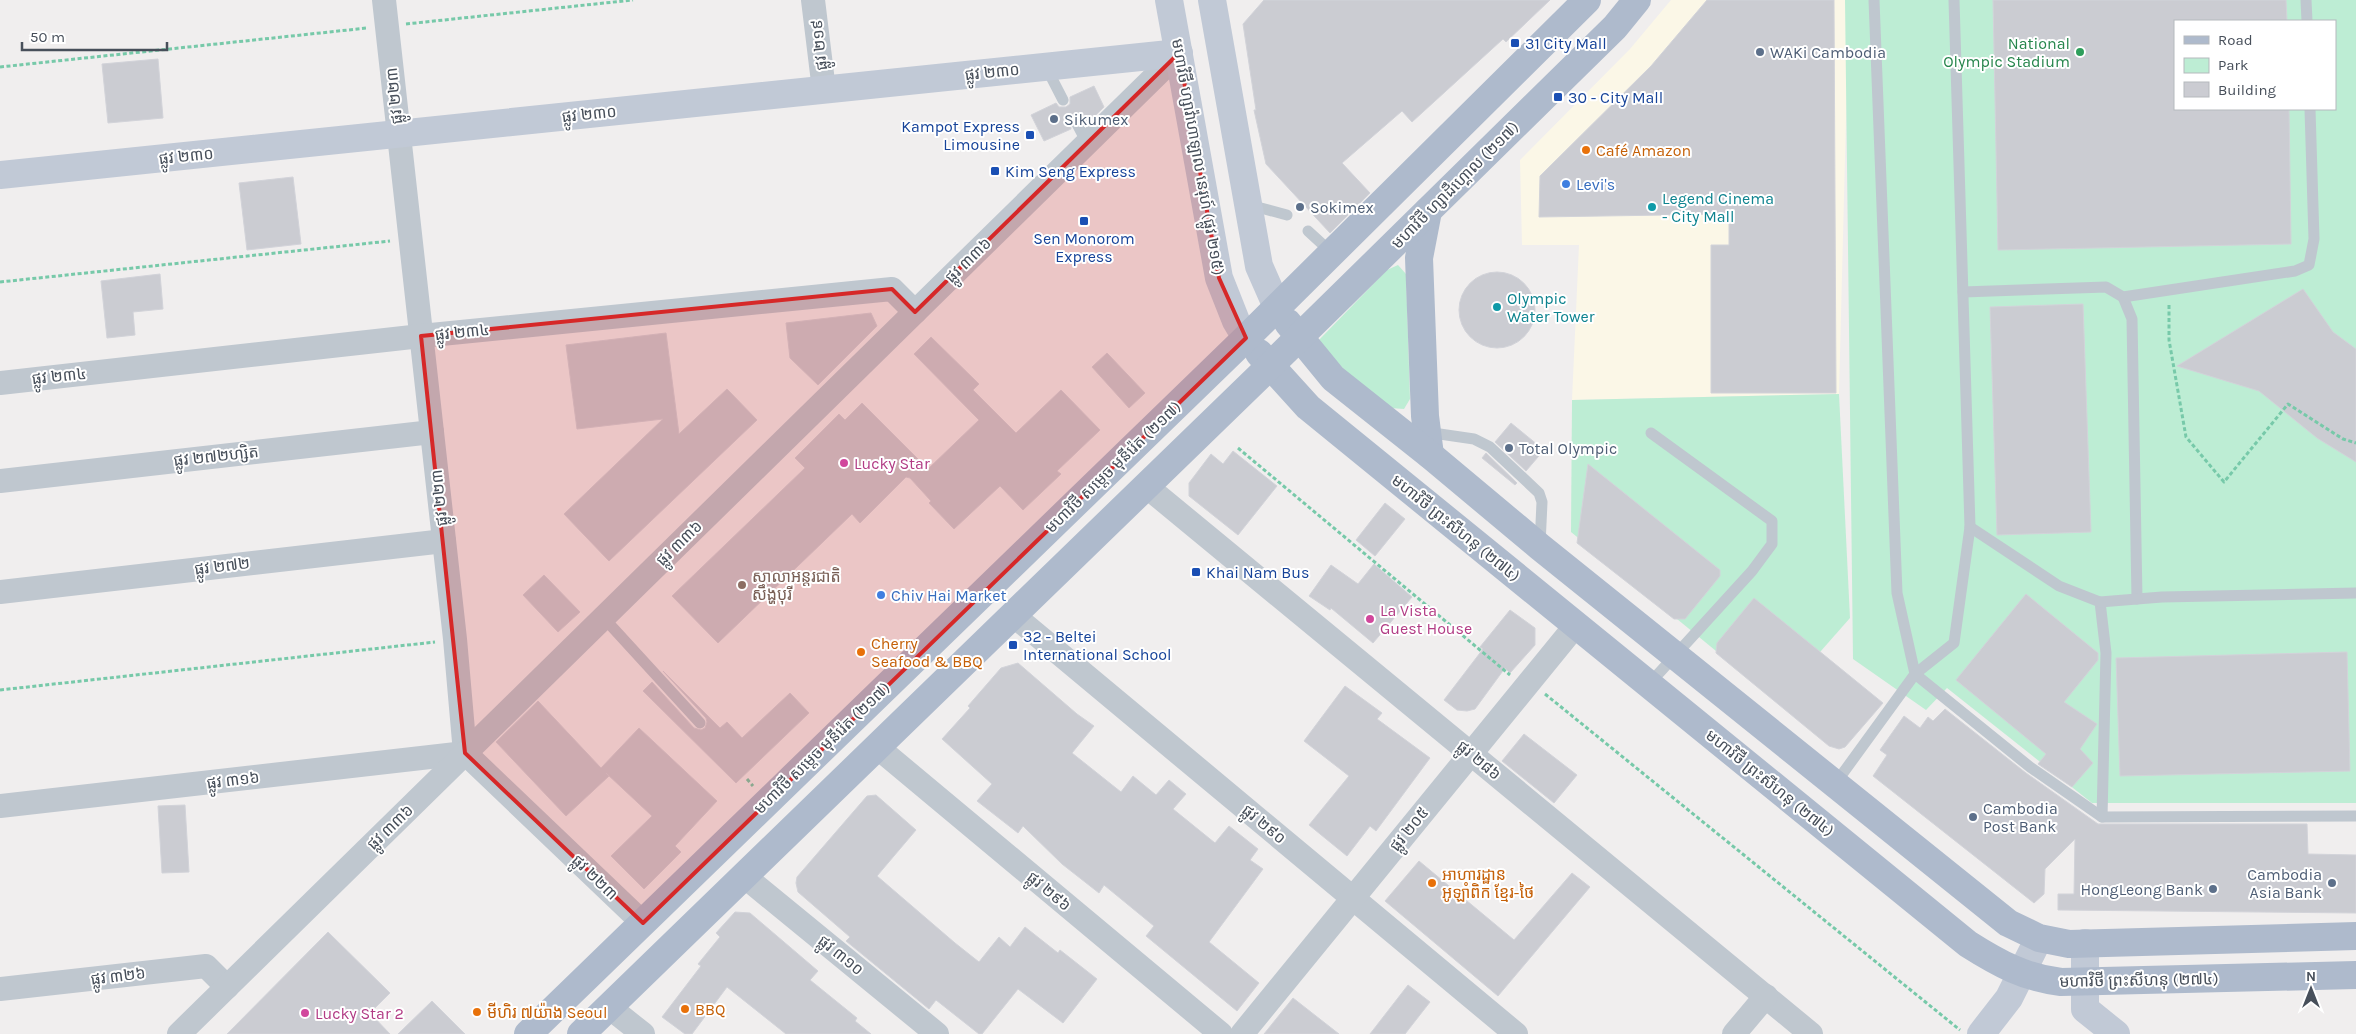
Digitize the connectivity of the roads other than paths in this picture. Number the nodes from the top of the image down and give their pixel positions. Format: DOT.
graph roads {
  1 [pos="384,0"];
  2 [pos="814,0"];
  3 [pos="1169,0"];
  4 [pos="1212,0"];
  5 [pos="1587,0"];
  6 [pos="1637,0"];
  7 [pos="1874,0"];
  8 [pos="1954,0"];
  9 [pos="2306,0"];
  10 [pos="2307,20"];
  11 [pos="1179,53"];
  12 [pos="1046,67"];
  13 [pos="824,90"];
  14 [pos="1063,100"];
  15 [pos="2310,110"];
  16 [pos="398,134"];
  17 [pos="0,175"];
  18 [pos="1249,209"];
  19 [pos="1428,211"];
  20 [pos="1287,215"];
  21 [pos="1308,231"];
  22 [pos="1332,253"];
  23 [pos="1963,292"];
  24 [pos="2123,297"];
  25 [pos="1277,307"];
  26 [pos="915,312"];
  27 [pos="421,336"];
  28 [pos="1246,338"];
  29 [pos="1299,338"];
  30 [pos="1270,366"];
  31 [pos="0,383"];
  32 [pos="432,432"];
  33 [pos="1651,433"];
  34 [pos="1429,443"];
  35 [pos="0,480"];
  36 [pos="1146,486"];
  37 [pos="1970,527"];
  38 [pos="444,540"];
  39 [pos="1540,547"];
  40 [pos="0,592"];
  41 [pos="2356,593"];
  42 [pos="2137,599"];
  43 [pos="2100,602"];
  44 [pos="1013,615"];
  45 [pos="603,617"];
  46 [pos="1576,625"];
  47 [pos="1674,655"];
  48 [pos="1916,674"];
  49 [pos="1649,684"];
  50 [pos="700,723"];
  51 [pos="877,747"];
  52 [pos="466,753"];
  53 [pos="1471,753"];
  54 [pos="1835,784"];
  55 [pos="0,806"];
  56 [pos="2356,816"];
  57 [pos="2102,817"];
  58 [pos="744,876"];
  59 [pos="1353,898"];
  60 [pos="643,923"];
  61 [pos="2356,936"];
  62 [pos="2039,938"];
  63 [pos="2085,943"];
  64 [pos="2021,974"];
  65 [pos="2356,975"];
  66 [pos="2085,982"];
  67 [pos="227,987"];
  68 [pos="0,989"];
  69 [pos="1766,996"];
  70 [pos="609,1007"];
  71 [pos="179,1034"];
  72 [pos="528,1034"];
  73 [pos="581,1034"];
  74 [pos="643,1034"];
  75 [pos="937,1034"];
  76 [pos="1221,1034"];
  77 [pos="1242,1034"];
  78 [pos="1516,1034"];
  79 [pos="1734,1034"];
  80 [pos="1811,1034"];
  81 [pos="1981,1034"];
  82 [pos="2116,1034"];
  1 -- 16 [label="street, ផ្លូវ ២២៣"];
  2 -- 13 [label="street, ផ្លូវ ២១៩"];
  3 -- 11 [label="street, មហាវិថី ហ្សាវ៉ាហាឡាល នេរុហ៍ (ផ្លូវ ២១៥)"];
  4 -- 18 [label="street"];
  5 -- 22 [label="main road"];
  6 -- 19 [label="main road, មហាវិថី ហ្សាដឹហ្គោល (២១៧)"];
  7 -- 48 [label="lane"];
  8 -- 23 [label="lane"];
  9 -- 10 [label="lane"];
  11 -- 12 [label="street, ផ្លូវ ២៣០"];
  11 -- 26 [label="street, ផ្លូវ ៣៣៦"];
  11 -- 28 [label="street, មហាវិថី ហ្សាវ៉ាហាឡាល នេរុហ៍ (ផ្លូវ ២១៥)"];
  12 -- 13 [label="street, ផ្លូវ ២៣០"];
  12 -- 14 [label="lane"];
  13 -- 16 [label="street, ផ្លូវ ២៣០"];
  15 -- 24 [label="lane"];
  16 -- 17 [label="street, ផ្លូវ ២៣០"];
  16 -- 27 [label="street, ផ្លូវ ២២៣"];
  18 -- 20 [label="lane"];
  18 -- 25 [label="street"];
  19 -- 29 [label="main road, មហាវិថី ហ្សាដឹហ្គោល (២១៧)"];
  19 -- 34 [label="main road"];
  21 -- 22 [label="lane"];
  22 -- 25 [label="main road"];
  23 -- 24 [label="lane"];
  23 -- 37 [label="lane"];
  24 -- 42 [label="lane"];
  25 -- 28 [label="main road"];
  25 -- 29 [label="main road"];
  26 -- 27 [label="street, ផ្លូវ ២៣៤"];
  26 -- 45 [label="street, ផ្លូវ ៣៣៦"];
  27 -- 31 [label="street, ផ្លូវ ២៣៤"];
  27 -- 32 [label="street, ផ្លូវ ២២៣"];
  28 -- 30 [label="main road, មហាវិថី ព្រះសីហនុ (២៧៤)"];
  28 -- 60 [label="main road, មហាវិថី សម្តេច មុនីរ៉េត (២១៧)"];
  29 -- 30 [label="main road, មហាវិថី ហ្សាដឹហ្គោល (២១៧)"];
  29 -- 34 [label="main road"];
  30 -- 36 [label="main road"];
  30 -- 46 [label="main road, មហាវិថី ព្រះសីហនុ (២៧៤)"];
  32 -- 35 [label="street, ផ្លូវ ២៧២ហ្សិត"];
  32 -- 38 [label="street, ផ្លូវ ២២៣"];
  33 -- 47 [label="lane"];
  34 -- 39 [label="main road"];
  34 -- 39 [label="lane"];
  36 -- 44 [label="main road"];
  36 -- 53 [label="street, ផ្លូវ ២៨៦"];
  37 -- 43 [label="lane"];
  37 -- 48 [label="lane"];
  38 -- 40 [label="street, ផ្លូវ ២៧២"];
  38 -- 52 [label="street, ផ្លូវ ២២៣"];
  39 -- 47 [label="main road"];
  41 -- 42 [label="lane"];
  42 -- 43 [label="lane"];
  43 -- 57 [label="lane"];
  44 -- 51 [label="main road"];
  44 -- 59 [label="street, ផ្លូវ ២៩០"];
  45 -- 50 [label="lane"];
  45 -- 52 [label="street, ផ្លូវ ៣៣៦"];
  46 -- 49 [label="main road, មហាវិថី ព្រះសីហនុ (២៧៤)"];
  46 -- 53 [label="street, ផ្លូវ ២០៥"];
  47 -- 49 [label="lane"];
  47 -- 54 [label="main road"];
  48 -- 54 [label="lane"];
  48 -- 57 [label="lane"];
  49 -- 64 [label="main road, មហាវិថី ព្រះសីហនុ (២៧៤)"];
  51 -- 58 [label="main road"];
  51 -- 76 [label="street, ផ្លូវ ២៩៦"];
  52 -- 55 [label="street, ផ្លូវ ៣១៦"];
  52 -- 60 [label="street, ផ្លូវ ២២៣"];
  52 -- 67 [label="street, ផ្លូវ ៣៣៦"];
  53 -- 59 [label="street, ផ្លូវ ២០៥"];
  53 -- 69 [label="street, ផ្លូវ ២៨៦"];
  54 -- 62 [label="main road"];
  56 -- 57 [label="lane"];
  58 -- 70 [label="main road"];
  58 -- 75 [label="street, ផ្លូវ ៣១០"];
  59 -- 77 [label="street, ផ្លូវ ២០៥"];
  59 -- 78 [label="street, ផ្លូវ ២៩០"];
  60 -- 72 [label="main road, មហាវិថី សម្តេច មុនីរ៉េត (២១៧)"];
  61 -- 63 [label="main road"];
  62 -- 63 [label="main road"];
  62 -- 64 [label="street"];
  63 -- 66 [label="street"];
  64 -- 66 [label="main road, មហាវិថី ព្រះសីហនុ (២៧៤)"];
  64 -- 81 [label="street"];
  65 -- 66 [label="main road, មហាវិថី ព្រះសីហនុ (២៧៤)"];
  66 -- 82 [label="street"];
  67 -- 68 [label="street, ផ្លូវ ៣២៦"];
  67 -- 71 [label="street, ផ្លូវ ៣៣៦"];
  69 -- 79 [label="street"];
  69 -- 80 [label="street, ផ្លូវ ២៨៦"];
  70 -- 73 [label="main road"];
  70 -- 74 [label="street"];
}
